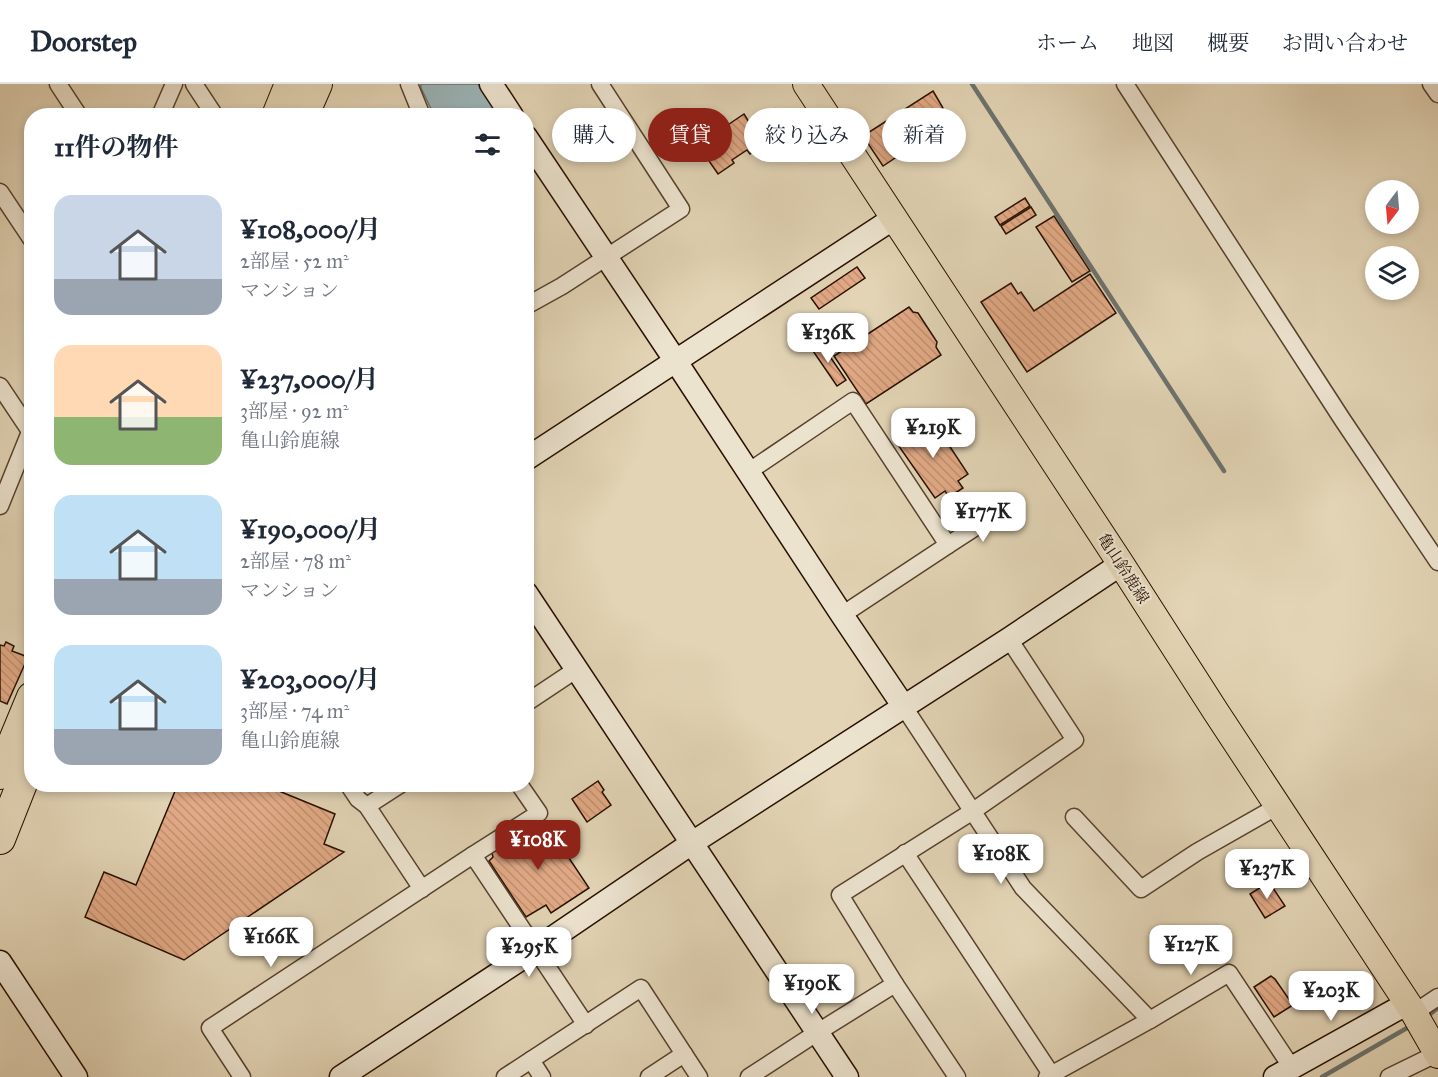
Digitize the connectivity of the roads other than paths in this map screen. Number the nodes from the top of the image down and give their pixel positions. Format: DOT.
graph roads {
  1 [pos="58,84"];
  2 [pos="174,84"];
  3 [pos="194,84"];
  4 [pos="290,84"];
  5 [pos="317,84"];
  6 [pos="408,84"];
  7 [pos="491,84"];
  8 [pos="600,84"];
  9 [pos="806,84"];
  10 [pos="1125,84"];
  11 [pos="1431,84"];
  12 [pos="1438,94"];
  13 [pos="74,108"];
  14 [pos="164,108"];
  15 [pos="210,108"];
  16 [pos="280,108"];
  17 [pos="306,108"];
  18 [pos="418,108"];
  19 [pos="507,108"];
  20 [pos="534,149"];
  21 [pos="0,192"];
  22 [pos="894,218"];
  23 [pos="24,228"];
  24 [pos="607,258"];
  25 [pos="534,302"];
  26 [pos="675,360"];
  27 [pos="0,386"];
  28 [pos="24,419"];
  29 [pos="24,446"];
  30 [pos="534,454"];
  31 [pos="748,472"];
  32 [pos="0,506"];
  33 [pos="999,512"];
  34 [pos="948,545"];
  35 [pos="1438,562"];
  36 [pos="1121,564"];
  37 [pos="534,605"];
  38 [pos="842,615"];
  39 [pos="1008,639"];
  40 [pos="577,669"];
  41 [pos="534,698"];
  42 [pos="904,707"];
  43 [pos="24,716"];
  44 [pos="0,774"];
  45 [pos="24,778"];
  46 [pos="353,792"];
  47 [pos="389,792"];
  48 [pos="525,792"];
  49 [pos="368,806"];
  50 [pos="1278,806"];
  51 [pos="973,811"];
  52 [pos="1074,817"];
  53 [pos="0,840"];
  54 [pos="692,843"];
  55 [pos="906,853"];
  56 [pos="473,855"];
  57 [pos="422,889"];
  58 [pos="536,949"];
  59 [pos="0,962"];
  60 [pos="895,984"];
  61 [pos="1438,997"];
  62 [pos="1411,1008"];
  63 [pos="1150,1020"];
  64 [pos="586,1025"];
  65 [pos="818,1032"];
  66 [pos="684,1054"];
  67 [pos="1434,1056"];
  68 [pos="531,1060"];
  69 [pos="1283,1072"];
  70 [pos="350,1075"];
  71 [pos="1051,1076"];
  72 [pos="76,1077"];
  73 [pos="242,1077"];
  74 [pos="505,1077"];
  75 [pos="542,1077"];
  76 [pos="649,1077"];
  77 [pos="699,1077"];
  78 [pos="749,1077"];
  79 [pos="848,1077"];
  80 [pos="957,1077"];
  81 [pos="1389,1077"];
  1 -- 13 [label="street"];
  2 -- 14 [label="street"];
  3 -- 15 [label="street"];
  4 -- 16 [label="highway"];
  5 -- 17 [label="highway"];
  6 -- 18 [label="street"];
  7 -- 19 [label="street"];
  8 -- 24 [label="street"];
  9 -- 22 [label="main road, 亀山鈴鹿線"];
  10 -- 35 [label="street"];
  11 -- 12 [label="street"];
  20 -- 24 [label="street"];
  21 -- 23 [label="street"];
  22 -- 26 [label="street"];
  22 -- 36 [label="main road, 亀山鈴鹿線"];
  24 -- 25 [label="street"];
  24 -- 26 [label="street"];
  26 -- 30 [label="street"];
  26 -- 31 [label="street"];
  27 -- 28 [label="street"];
  29 -- 32 [label="street"];
  31 -- 34 [label="street"];
  31 -- 38 [label="street"];
  33 -- 34 [label="street"];
  34 -- 38 [label="street"];
  36 -- 39 [label="street"];
  36 -- 50 [label="main road, 亀山鈴鹿線"];
  37 -- 40 [label="street"];
  38 -- 42 [label="street"];
  39 -- 42 [label="street"];
  39 -- 51 [label="street"];
  40 -- 41 [label="street"];
  40 -- 54 [label="street"];
  42 -- 51 [label="street"];
  42 -- 54 [label="street"];
  43 -- 44 [label="highway"];
  45 -- 53 [label="highway"];
  46 -- 49 [label="street"];
  47 -- 49 [label="street"];
  48 -- 56 [label="street"];
  49 -- 57 [label="street"];
  50 -- 52 [label="street"];
  50 -- 62 [label="main road, 亀山鈴鹿線"];
  51 -- 55 [label="street"];
  51 -- 63 [label="street"];
  54 -- 58 [label="street"];
  54 -- 65 [label="street"];
  55 -- 60 [label="street"];
  55 -- 71 [label="street"];
  56 -- 57 [label="street"];
  56 -- 58 [label="street"];
  57 -- 73 [label="street"];
  58 -- 64 [label="street"];
  58 -- 70 [label="street"];
  59 -- 72 [label="street"];
  60 -- 65 [label="street"];
  60 -- 80 [label="street"];
  61 -- 62 [label="street"];
  62 -- 67 [label="main road, 亀山鈴鹿線"];
  62 -- 69 [label="street"];
  63 -- 69 [label="street"];
  63 -- 71 [label="street"];
  64 -- 66 [label="street"];
  64 -- 68 [label="street"];
  65 -- 78 [label="street"];
  65 -- 79 [label="street"];
  66 -- 76 [label="street"];
  66 -- 77 [label="street"];
  67 -- 81 [label="street"];
  68 -- 74 [label="street"];
  68 -- 75 [label="street"];
}
